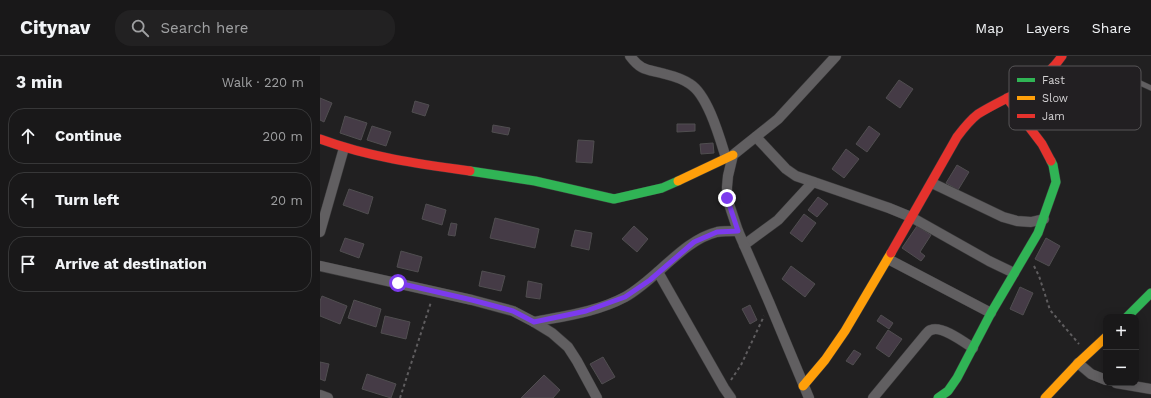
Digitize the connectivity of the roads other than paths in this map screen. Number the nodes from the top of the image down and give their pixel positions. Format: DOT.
graph roads {
  1 [pos="630,56"];
  2 [pos="836,56"];
  3 [pos="1062,56"];
  4 [pos="1055,66"];
  5 [pos="1141,83"];
  6 [pos="1151,88"];
  7 [pos="1007,98"];
  8 [pos="1009,101"];
  9 [pos="1031,130"];
  10 [pos="756,137"];
  11 [pos="320,139"];
  12 [pos="344,148"];
  13 [pos="729,157"];
  14 [pos="813,182"];
  15 [pos="932,183"];
  16 [pos="911,217"];
  17 [pos="1044,219"];
  18 [pos="738,231"];
  19 [pos="320,232"];
  20 [pos="744,245"];
  21 [pos="888,259"];
  22 [pos="320,266"];
  23 [pos="658,272"];
  24 [pos="1014,273"];
  25 [pos="1151,293"];
  26 [pos="991,314"];
  27 [pos="1130,314"];
  28 [pos="534,322"];
  29 [pos="1103,340"];
  30 [pos="972,348"];
  31 [pos="1078,363"];
  32 [pos="1103,379"];
  33 [pos="803,386"];
  34 [pos="1134,386"];
  35 [pos="1151,389"];
  36 [pos="320,394"];
  37 [pos="328,398"];
  38 [pos="597,398"];
  39 [pos="731,398"];
  40 [pos="808,398"];
  41 [pos="873,398"];
  42 [pos="938,398"];
  43 [pos="1045,398"];
  1 -- 13 [label="street"];
  2 -- 10 [label="street"];
  3 -- 4 [label="street"];
  5 -- 6 [label="lane"];
  7 -- 8 [label="street"];
  7 -- 15 [label="street"];
  9 -- 17 [label="street"];
  10 -- 13 [label="street"];
  10 -- 14 [label="street"];
  11 -- 12 [label="street"];
  12 -- 13 [label="street"];
  12 -- 19 [label="street"];
  13 -- 18 [label="street"];
  14 -- 16 [label="street"];
  14 -- 20 [label="street"];
  15 -- 16 [label="street"];
  15 -- 17 [label="street"];
  16 -- 21 [label="street"];
  16 -- 24 [label="street"];
  17 -- 24 [label="street"];
  18 -- 20 [label="street"];
  18 -- 23 [label="street"];
  20 -- 33 [label="street"];
  21 -- 26 [label="street"];
  21 -- 33 [label="street"];
  22 -- 28 [label="street"];
  23 -- 28 [label="street"];
  23 -- 39 [label="street"];
  24 -- 26 [label="street"];
  25 -- 27 [label="street"];
  26 -- 30 [label="street"];
  28 -- 38 [label="street"];
  29 -- 31 [label="street"];
  30 -- 41 [label="street"];
  30 -- 42 [label="street"];
  31 -- 32 [label="street"];
  31 -- 43 [label="street"];
  33 -- 40 [label="street"];
  34 -- 35 [label="street"];
  36 -- 37 [label="street"];
}
